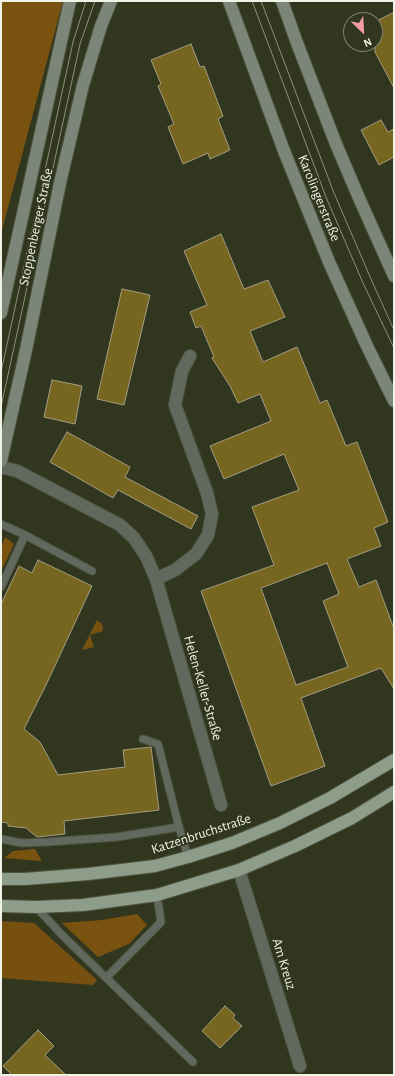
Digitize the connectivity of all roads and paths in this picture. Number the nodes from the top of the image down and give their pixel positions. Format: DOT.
graph roads {
  1 [pos="70,1"];
  2 [pos="111,1"];
  3 [pos="229,1"];
  4 [pos="282,1"];
  5 [pos="394,276"];
  6 [pos="1,312"];
  7 [pos="190,356"];
  8 [pos="394,401"];
  9 [pos="1,461"];
  10 [pos="1,467"];
  11 [pos="1,524"];
  12 [pos="25,535"];
  13 [pos="92,571"];
  14 [pos="156,579"];
  15 [pos="1,587"];
  16 [pos="143,739"];
  17 [pos="394,760"];
  18 [pos="394,792"];
  19 [pos="221,805"];
  20 [pos="179,827"];
  21 [pos="1,839"];
  22 [pos="188,857"];
  23 [pos="239,870"];
  24 [pos="1,879"];
  25 [pos="157,895"];
  26 [pos="1,906"];
  27 [pos="36,907"];
  28 [pos="106,978"];
  29 [pos="193,1062"];
  30 [pos="300,1066"];
  1 -- 6 [label="main road, Stoppenberger Straße"];
  2 -- 9 [label="main road, Stoppenberger Straße"];
  3 -- 8 [label="main road, Karolingerstraße"];
  4 -- 5 [label="main road"];
  7 -- 14 [label="street"];
  10 -- 14 [label="street, Helen-Keller-Straße"];
  11 -- 12 [label="lane"];
  12 -- 13 [label="lane"];
  12 -- 15 [label="lane"];
  14 -- 19 [label="street, Helen-Keller-Straße"];
  16 -- 20 [label="lane"];
  17 -- 22 [label="main road, Katzenbruchstraße"];
  18 -- 23 [label="main road"];
  20 -- 21 [label="lane"];
  20 -- 22 [label="lane"];
  22 -- 24 [label="main road, Katzenbruchstraße"];
  23 -- 25 [label="main road"];
  23 -- 30 [label="street, Am Kreuz"];
  25 -- 27 [label="main road"];
  25 -- 28 [label="lane"];
  26 -- 27 [label="main road"];
  27 -- 28 [label="lane"];
  28 -- 29 [label="lane"];
}
